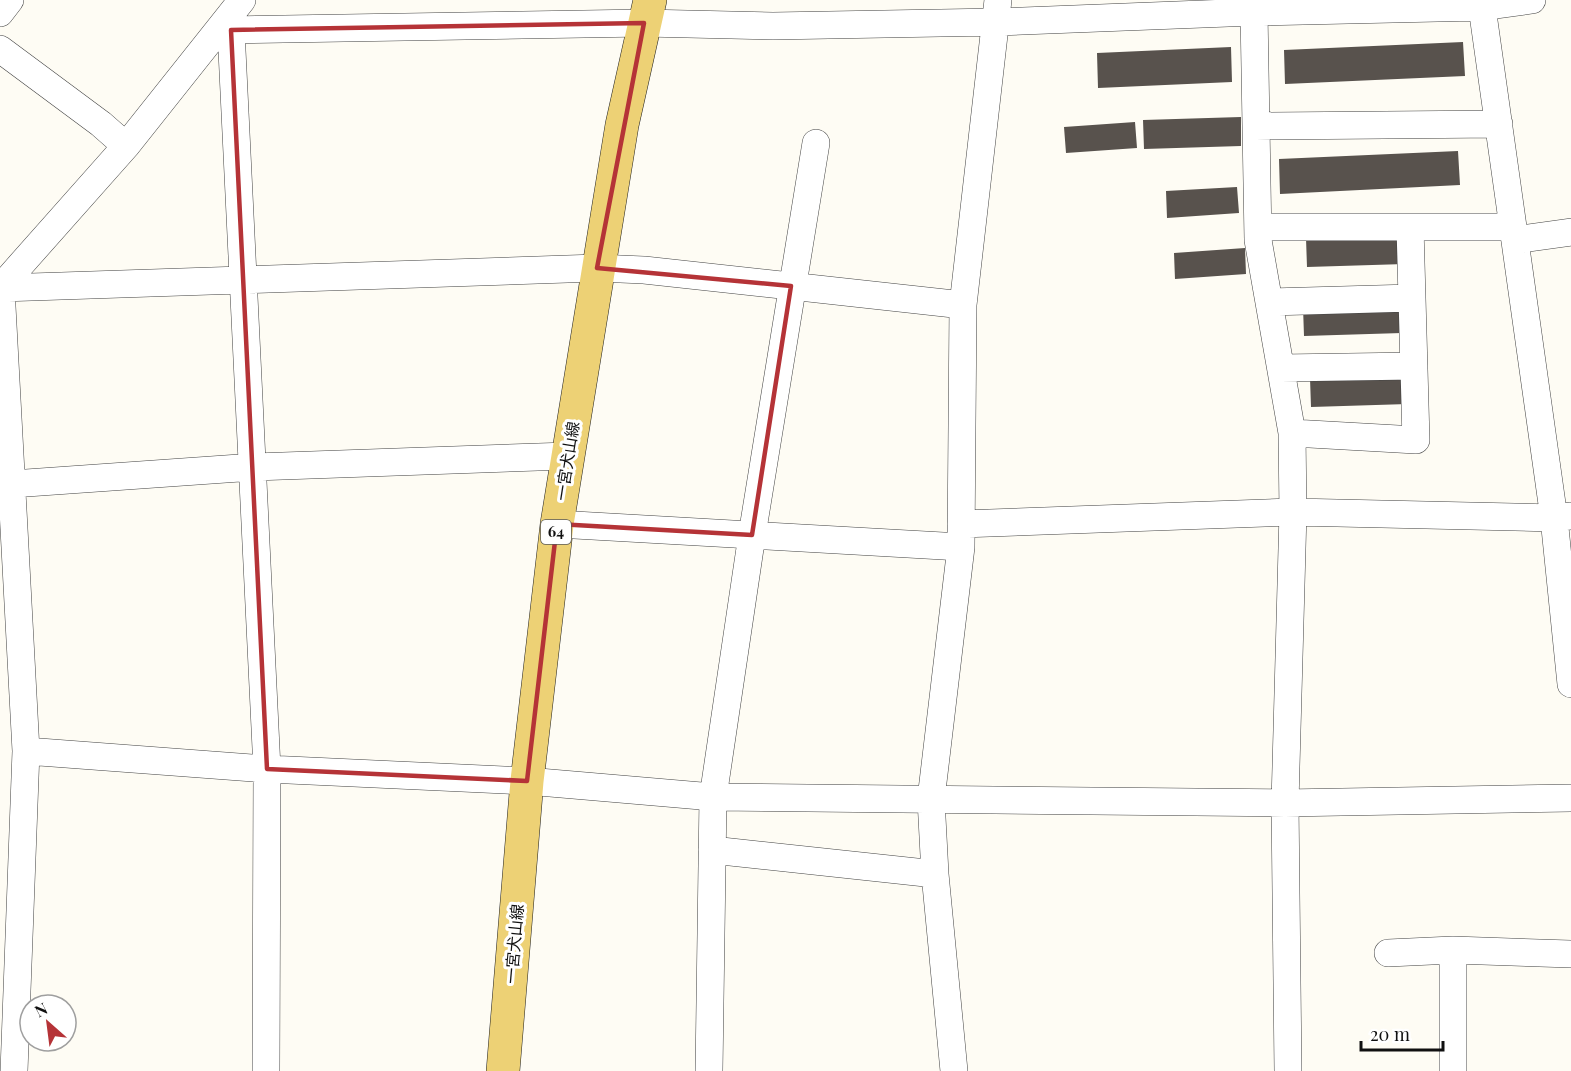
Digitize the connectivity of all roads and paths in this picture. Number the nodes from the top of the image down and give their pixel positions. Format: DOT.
graph roads {
  1 [pos="10,0"];
  2 [pos="242,0"];
  3 [pos="1532,0"];
  4 [pos="1482,3"];
  5 [pos="1327,5"];
  6 [pos="1091,9"];
  7 [pos="647,11"];
  8 [pos="997,11"];
  9 [pos="1254,12"];
  10 [pos="0,13"];
  11 [pos="227,27"];
  12 [pos="0,49"];
  13 [pos="1499,124"];
  14 [pos="1256,126"];
  15 [pos="816,142"];
  16 [pos="126,146"];
  17 [pos="1258,227"];
  18 [pos="1410,227"];
  19 [pos="1571,232"];
  20 [pos="1514,233"];
  21 [pos="597,268"];
  22 [pos="243,280"];
  23 [pos="791,286"];
  24 [pos="0,288"];
  25 [pos="1412,298"];
  26 [pos="1269,302"];
  27 [pos="963,305"];
  28 [pos="1414,366"];
  29 [pos="1281,368"];
  30 [pos="1292,433"];
  31 [pos="568,456"];
  32 [pos="254,467"];
  33 [pos="12,484"];
  34 [pos="1293,512"];
  35 [pos="1562,517"];
  36 [pos="556,524"];
  37 [pos="752,535"];
  38 [pos="961,536"];
  39 [pos="1571,684"];
  40 [pos="26,751"];
  41 [pos="267,769"];
  42 [pos="527,782"];
  43 [pos="713,797"];
  44 [pos="1571,798"];
  45 [pos="931,799"];
  46 [pos="1285,803"];
  47 [pos="712,850"];
  48 [pos="935,874"];
  49 [pos="1453,950"];
  50 [pos="1388,952"];
  51 [pos="1571,954"];
  52 [pos="14,1071"];
  53 [pos="266,1071"];
  54 [pos="503,1071"];
  55 [pos="709,1071"];
  56 [pos="954,1071"];
  57 [pos="1288,1071"];
  58 [pos="1453,1071"];
  1 -- 10 [label="street"];
  2 -- 11 [label="street"];
  3 -- 4 [label="street"];
  4 -- 5 [label="street"];
  4 -- 13 [label="street"];
  5 -- 9 [label="street"];
  6 -- 8 [label="street"];
  6 -- 9 [label="street"];
  7 -- 8 [label="street"];
  7 -- 11 [label="street"];
  7 -- 21 [label="main road, 一宮犬山線 / 64"];
  8 -- 27 [label="street"];
  9 -- 14 [label="street"];
  11 -- 16 [label="street"];
  11 -- 22 [label="street"];
  12 -- 16 [label="street"];
  13 -- 14 [label="street"];
  13 -- 20 [label="street"];
  14 -- 17 [label="street"];
  15 -- 23 [label="street"];
  16 -- 24 [label="street"];
  17 -- 18 [label="street"];
  17 -- 26 [label="street"];
  18 -- 20 [label="street"];
  18 -- 25 [label="street"];
  19 -- 20 [label="street"];
  20 -- 35 [label="street"];
  21 -- 22 [label="street"];
  21 -- 23 [label="street"];
  21 -- 31 [label="main road, 一宮犬山線 / 64"];
  22 -- 24 [label="street"];
  22 -- 32 [label="street"];
  23 -- 27 [label="street"];
  23 -- 37 [label="street"];
  24 -- 33 [label="street"];
  25 -- 26 [label="street"];
  25 -- 28 [label="street"];
  26 -- 29 [label="street"];
  27 -- 38 [label="street"];
  28 -- 29 [label="street"];
  28 -- 30 [label="street"];
  29 -- 30 [label="street"];
  30 -- 34 [label="street"];
  31 -- 32 [label="street"];
  31 -- 36 [label="main road, 一宮犬山線 / 64"];
  32 -- 33 [label="street"];
  32 -- 41 [label="street"];
  33 -- 40 [label="street"];
  34 -- 35 [label="street"];
  34 -- 38 [label="street"];
  34 -- 46 [label="street"];
  35 -- 39 [label="street"];
  36 -- 37 [label="street"];
  36 -- 42 [label="main road, 一宮犬山線 / 64"];
  37 -- 38 [label="street"];
  37 -- 43 [label="street"];
  38 -- 45 [label="street"];
  40 -- 41 [label="street"];
  40 -- 52 [label="street"];
  41 -- 42 [label="street"];
  41 -- 53 [label="street"];
  42 -- 43 [label="street"];
  42 -- 54 [label="main road, 一宮犬山線 / 64"];
  43 -- 45 [label="street"];
  43 -- 47 [label="street"];
  44 -- 46 [label="street"];
  45 -- 46 [label="street"];
  45 -- 48 [label="street"];
  46 -- 57 [label="street"];
  47 -- 48 [label="street"];
  47 -- 55 [label="street"];
  48 -- 56 [label="street"];
  49 -- 50 [label="street"];
  49 -- 51 [label="street"];
  49 -- 58 [label="street"];
}
